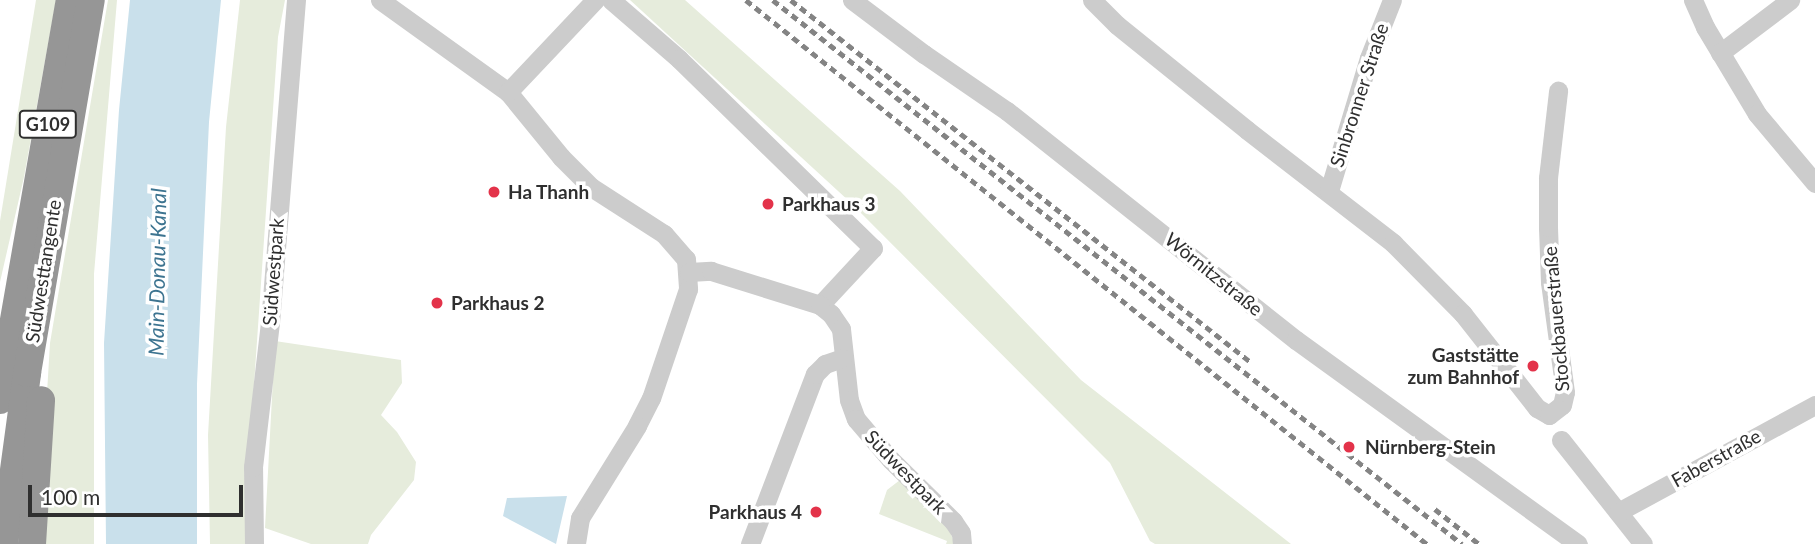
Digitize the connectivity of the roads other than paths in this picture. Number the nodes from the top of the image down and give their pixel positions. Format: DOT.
graph roads {
  1 [pos="70,0"];
  2 [pos="91,0"];
  3 [pos="296,0"];
  4 [pos="380,0"];
  5 [pos="595,0"];
  6 [pos="611,0"];
  7 [pos="852,0"];
  8 [pos="1092,0"];
  9 [pos="1392,0"];
  10 [pos="1693,0"];
  11 [pos="1790,0"];
  12 [pos="1720,53"];
  13 [pos="1558,91"];
  14 [pos="508,93"];
  15 [pos="1815,183"];
  16 [pos="1329,191"];
  17 [pos="51,224"];
  18 [pos="25,247"];
  19 [pos="689,272"];
  20 [pos="0,305"];
  21 [pos="820,305"];
  22 [pos="842,358"];
  23 [pos="0,400"];
  24 [pos="1815,405"];
  25 [pos="1561,440"];
  26 [pos="1618,512"];
  27 [pos="4,544"];
  28 [pos="32,544"];
  29 [pos="254,544"];
  30 [pos="576,544"];
  31 [pos="750,544"];
  32 [pos="962,544"];
  33 [pos="1578,544"];
  34 [pos="1643,544"];
  1 -- 18 [label="highway, Südwesttangente / G109"];
  2 -- 17 [label="highway, Südwesttangente / G109"];
  3 -- 29 [label="street, Südwestpark"];
  4 -- 14 [label="street"];
  5 -- 14 [label="street"];
  6 -- 21 [label="street"];
  7 -- 33 [label="street, Wörnitzstraße"];
  8 -- 16 [label="street"];
  9 -- 16 [label="street, Sinbronner Straße"];
  10 -- 12 [label="street"];
  11 -- 12 [label="street"];
  12 -- 15 [label="street"];
  13 -- 16 [label="street, Stockbauerstraße"];
  14 -- 19 [label="street"];
  17 -- 27 [label="highway, Südwesttangente / G109"];
  17 -- 28 [label="highway"];
  18 -- 20 [label="highway"];
  18 -- 23 [label="highway, Südwesttangente / G109"];
  19 -- 21 [label="street"];
  19 -- 30 [label="street"];
  21 -- 22 [label="street, Südwestpark"];
  22 -- 31 [label="street"];
  22 -- 32 [label="street, Südwestpark"];
  24 -- 26 [label="street, Faberstraße"];
  25 -- 26 [label="street"];
  26 -- 34 [label="street"];
}
